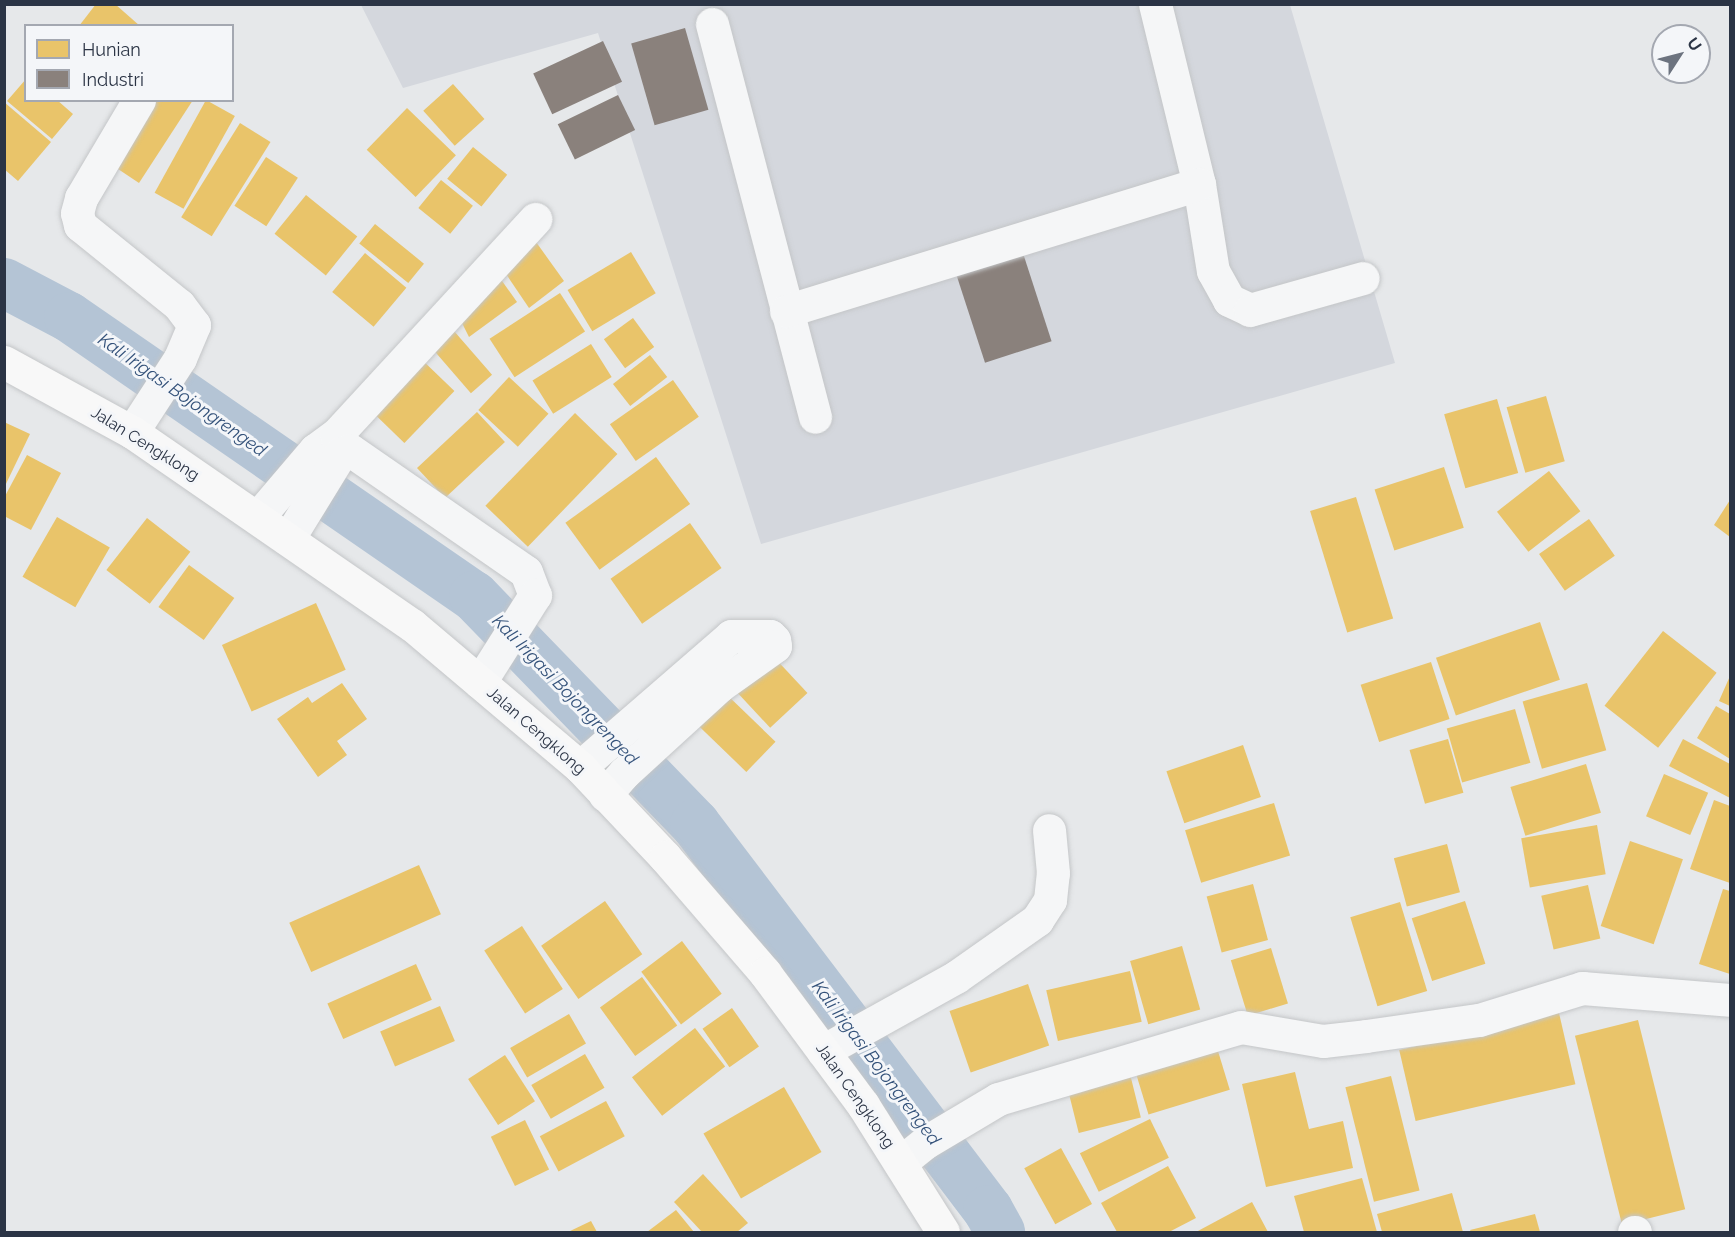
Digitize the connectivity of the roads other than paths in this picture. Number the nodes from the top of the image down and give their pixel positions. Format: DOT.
graph roads {
  1 [pos="1155,4"];
  2 [pos="712,24"];
  3 [pos="139,102"];
  4 [pos="1199,184"];
  5 [pos="535,219"];
  6 [pos="1363,278"];
  7 [pos="786,311"];
  8 [pos="4,362"];
  9 [pos="815,417"];
  10 [pos="138,421"];
  11 [pos="324,458"];
  12 [pos="266,505"];
  13 [pos="294,529"];
  14 [pos="485,671"];
  15 [pos="580,767"];
  16 [pos="615,784"];
  17 [pos="1049,830"];
  18 [pos="1731,1000"];
  19 [pos="832,1046"];
  20 [pos="901,1162"];
  21 [pos="943,1233"];
  1 -- 4 [label="street"];
  2 -- 7 [label="street"];
  3 -- 10 [label="street"];
  4 -- 6 [label="street"];
  4 -- 7 [label="street"];
  5 -- 11 [label="street"];
  7 -- 9 [label="street"];
  8 -- 10 [label="main road, Jalan Cengklong"];
  10 -- 12 [label="main road, Jalan Cengklong"];
  11 -- 12 [label="street"];
  11 -- 13 [label="street"];
  11 -- 14 [label="street"];
  12 -- 13 [label="main road, Jalan Cengklong"];
  13 -- 14 [label="main road, Jalan Cengklong"];
  14 -- 15 [label="main road, Jalan Cengklong"];
  15 -- 16 [label="main road, Jalan Cengklong"];
  15 -- 16 [label="street"];
  16 -- 19 [label="main road, Jalan Cengklong"];
  17 -- 19 [label="street"];
  18 -- 20 [label="street"];
  19 -- 20 [label="main road, Jalan Cengklong"];
  20 -- 21 [label="main road, Jalan Cengklong"];
}
